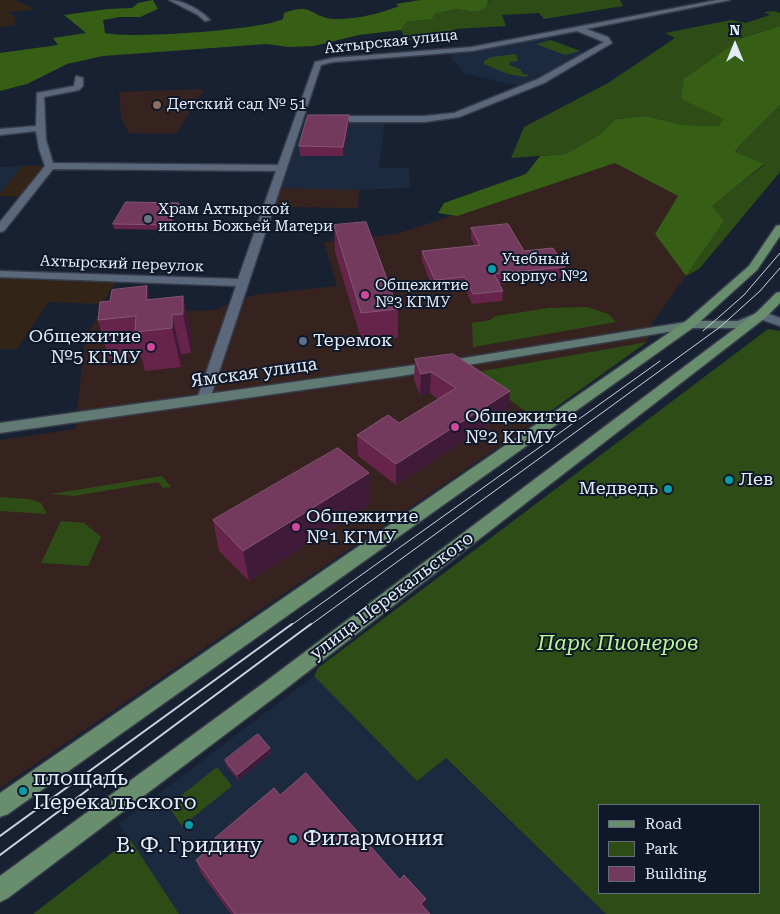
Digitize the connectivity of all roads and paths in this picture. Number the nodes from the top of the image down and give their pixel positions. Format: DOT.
graph roads {
  1 [pos="172,0"];
  2 [pos="727,0"];
  3 [pos="206,20"];
  4 [pos="579,28"];
  5 [pos="79,78"];
  6 [pos="318,119"];
  7 [pos="40,128"];
  8 [pos="0,132"];
  9 [pos="50,166"];
  10 [pos="282,168"];
  11 [pos="780,228"];
  12 [pos="0,229"];
  13 [pos="0,274"];
  14 [pos="243,283"];
  15 [pos="780,296"];
  16 [pos="760,315"];
  17 [pos="780,322"];
  18 [pos="690,324"];
  19 [pos="204,399"];
  20 [pos="0,428"];
  21 [pos="0,806"];
  22 [pos="0,890"];
  1 -- 3 [label="street"];
  2 -- 4 [label="street, Ахтырская улица"];
  4 -- 6 [label="street"];
  4 -- 10 [label="street, Ахтырская улица"];
  5 -- 7 [label="street"];
  7 -- 8 [label="street"];
  7 -- 9 [label="street"];
  9 -- 10 [label="street"];
  9 -- 12 [label="street"];
  10 -- 14 [label="street, Ахтырская улица"];
  11 -- 18 [label="main road"];
  13 -- 14 [label="street, Ахтырский переулок"];
  14 -- 19 [label="street, Ахтырская улица"];
  15 -- 16 [label="main road, улица Перекальского"];
  16 -- 17 [label="street"];
  16 -- 18 [label="main road, Ямская улица"];
  16 -- 22 [label="main road, улица Перекальского"];
  18 -- 19 [label="main road, Ямская улица"];
  18 -- 21 [label="main road"];
  19 -- 20 [label="main road, Ямская улица"];
}
